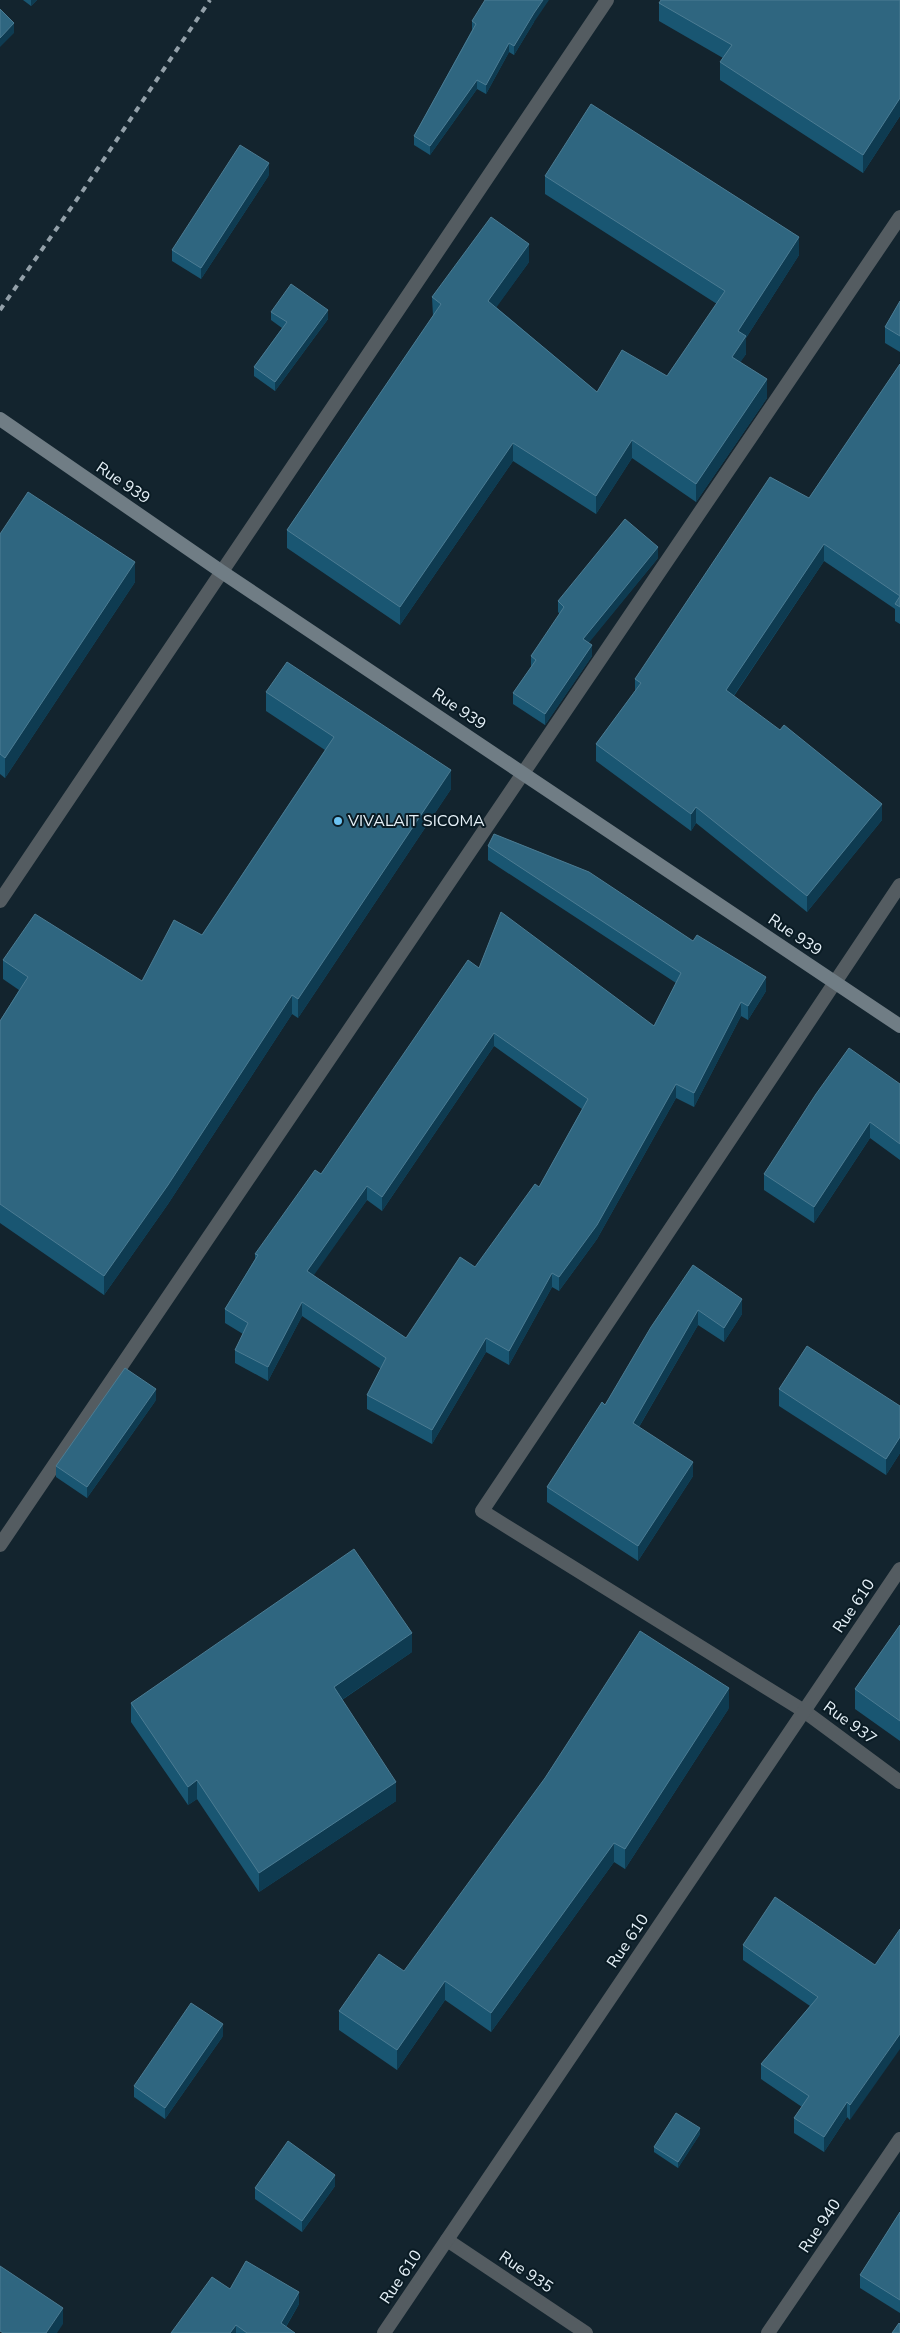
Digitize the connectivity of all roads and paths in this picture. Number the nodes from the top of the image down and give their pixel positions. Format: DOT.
graph roads {
  1 [pos="607,0"];
  2 [pos="900,217"];
  3 [pos="0,419"];
  4 [pos="222,572"];
  5 [pos="522,773"];
  6 [pos="900,885"];
  7 [pos="0,901"];
  8 [pos="835,983"];
  9 [pos="900,1026"];
  10 [pos="0,1544"];
  11 [pos="900,1569"];
  12 [pos="804,1711"];
  13 [pos="900,1782"];
  14 [pos="900,2139"];
  15 [pos="447,2240"];
  16 [pos="384,2333"];
  17 [pos="586,2333"];
  18 [pos="768,2333"];
  1 -- 4 [label="street"];
  2 -- 5 [label="street"];
  3 -- 4 [label="main road, Rue 939"];
  4 -- 5 [label="main road, Rue 939"];
  4 -- 7 [label="street"];
  5 -- 8 [label="main road, Rue 939"];
  5 -- 10 [label="street"];
  6 -- 8 [label="street"];
  8 -- 9 [label="main road, Rue 939"];
  8 -- 12 [label="street, Rue 937"];
  11 -- 12 [label="street, Rue 610"];
  12 -- 13 [label="street, Rue 937"];
  12 -- 15 [label="street, Rue 610"];
  14 -- 18 [label="street, Rue 940"];
  15 -- 16 [label="street, Rue 610"];
  15 -- 17 [label="street, Rue 935"];
}
